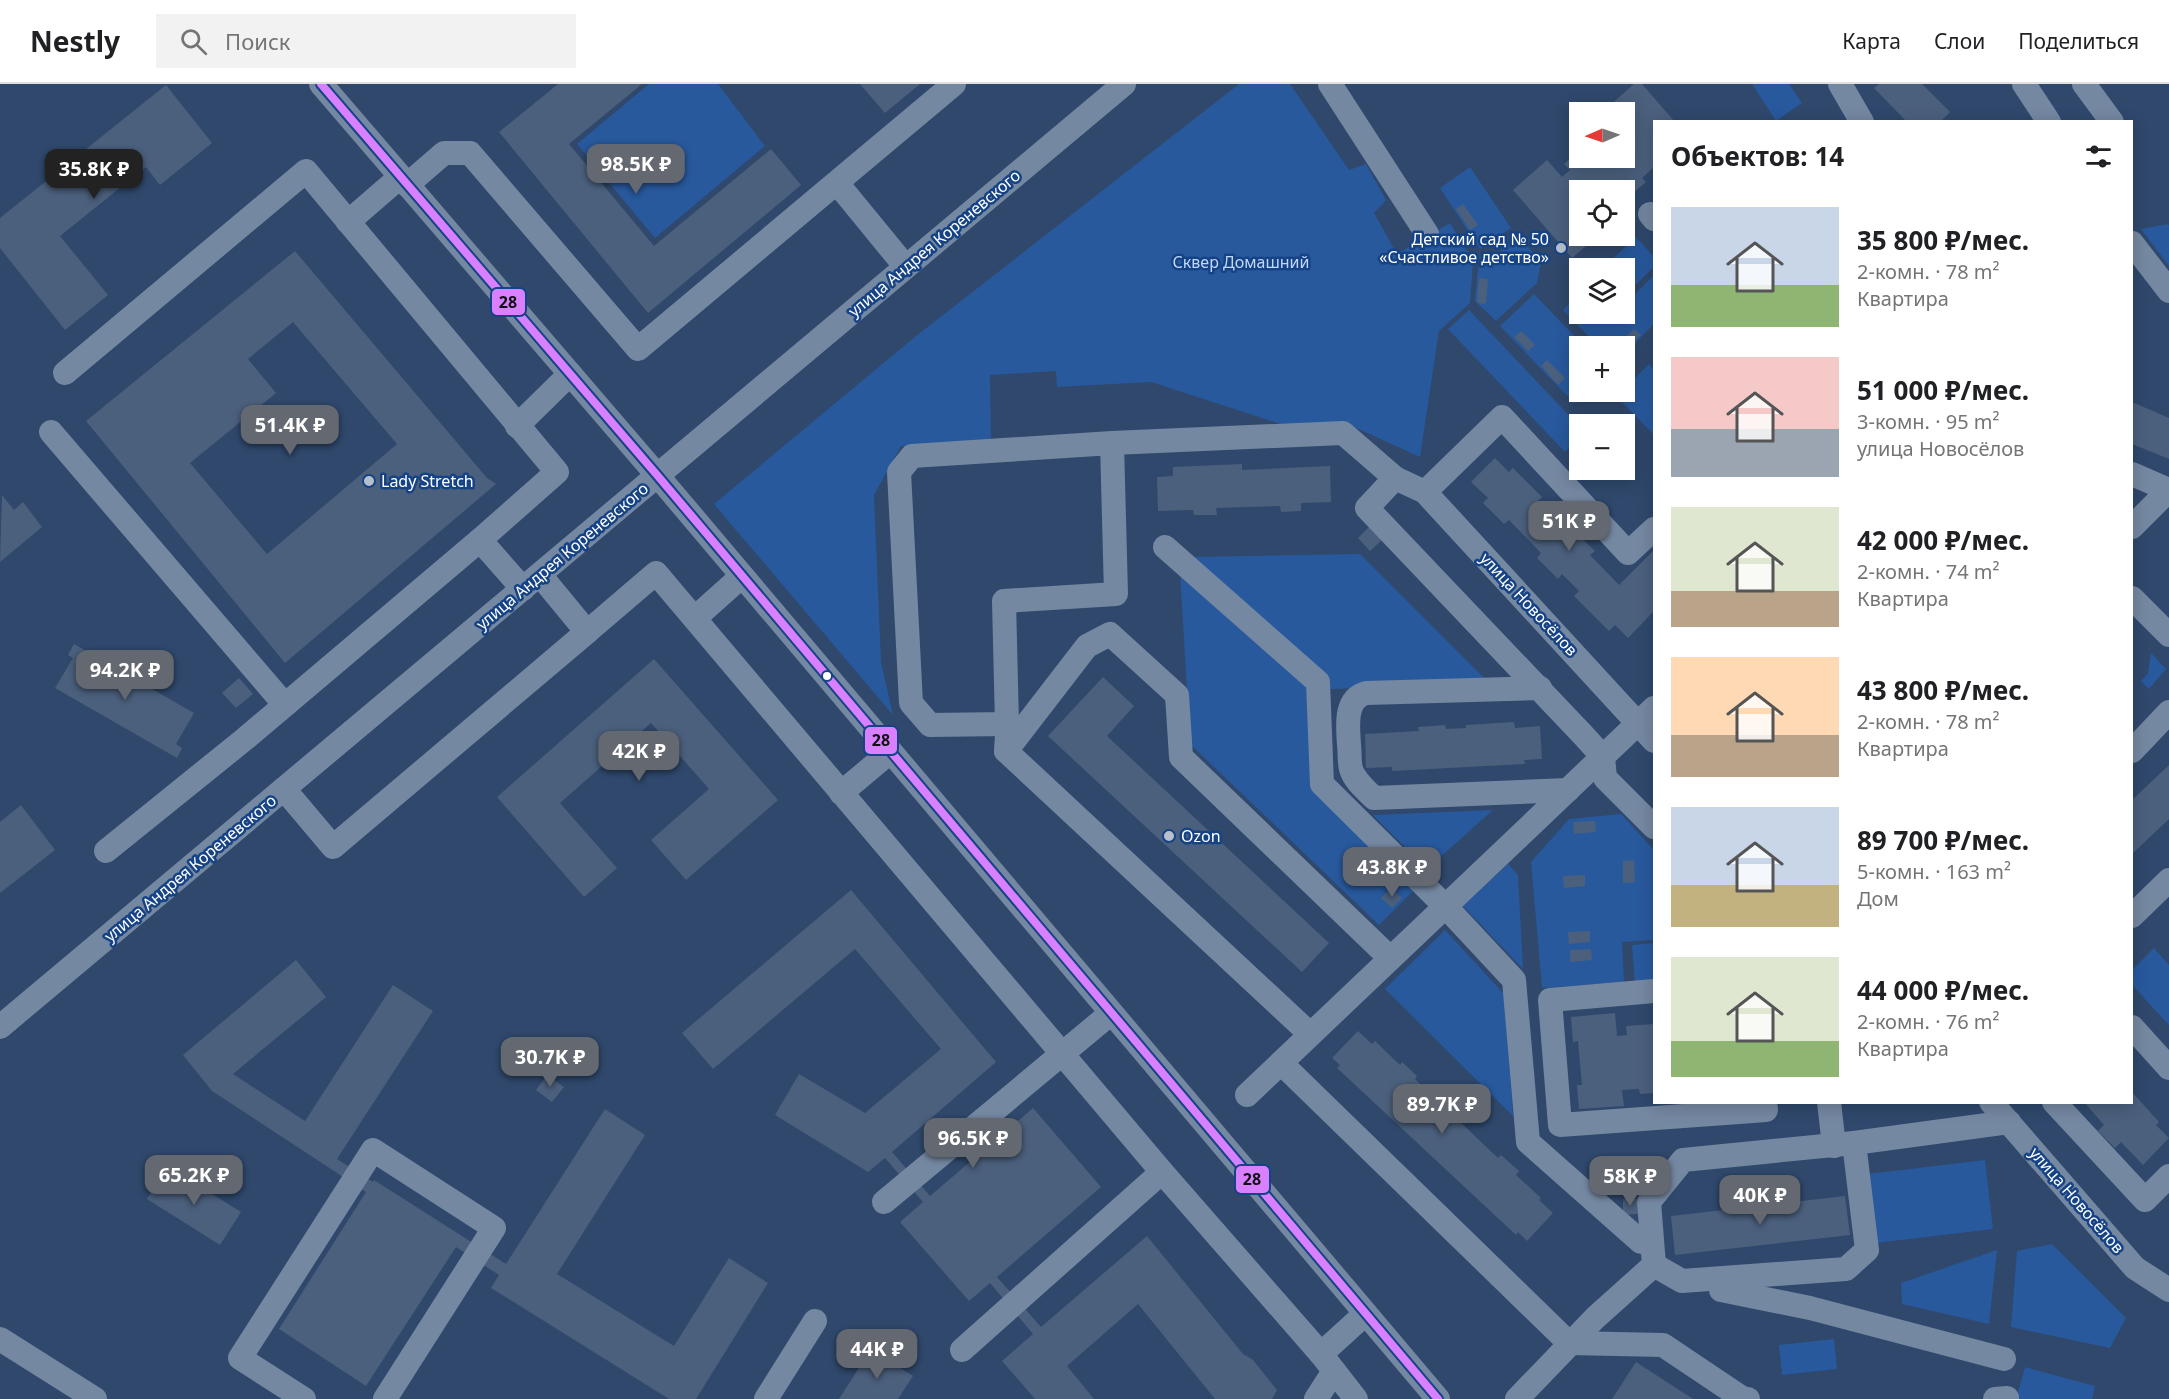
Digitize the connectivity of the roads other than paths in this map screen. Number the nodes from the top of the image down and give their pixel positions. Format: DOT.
graph roads {
  1 [pos="321,84"];
  2 [pos="954,84"];
  3 [pos="1124,84"];
  4 [pos="1330,84"];
  5 [pos="1840,84"];
  6 [pos="2024,84"];
  7 [pos="2085,84"];
  8 [pos="1861,120"];
  9 [pos="2048,120"];
  10 [pos="2111,120"];
  11 [pos="403,181"];
  12 [pos="837,183"];
  13 [pos="348,222"];
  14 [pos="1427,234"];
  15 [pos="2133,249"];
  16 [pos="905,266"];
  17 [pos="2169,291"];
  18 [pos="64,373"];
  19 [pos="570,374"];
  20 [pos="517,426"];
  21 [pos="51,432"];
  22 [pos="1112,443"];
  23 [pos="2133,474"];
  24 [pos="657,475"];
  25 [pos="1395,478"];
  26 [pos="1425,492"];
  27 [pos="2133,526"];
  28 [pos="1653,531"];
  29 [pos="480,540"];
  30 [pos="1166,547"];
  31 [pos="742,576"];
  32 [pos="531,582"];
  33 [pos="2133,599"];
  34 [pos="695,618"];
  35 [pos="587,632"];
  36 [pos="2169,635"];
  37 [pos="1540,688"];
  38 [pos="285,705"];
  39 [pos="2169,712"];
  40 [pos="1646,715"];
  41 [pos="1007,724"];
  42 [pos="1653,738"];
  43 [pos="1006,751"];
  44 [pos="2133,751"];
  45 [pos="890,752"];
  46 [pos="1603,757"];
  47 [pos="284,789"];
  48 [pos="1568,790"];
  49 [pos="841,793"];
  50 [pos="1653,825"];
  51 [pos="106,851"];
  52 [pos="2169,880"];
  53 [pos="1446,907"];
  54 [pos="2133,915"];
  55 [pos="1390,958"];
  56 [pos="1653,991"];
  57 [pos="1110,1014"];
  58 [pos="0,1027"];
  59 [pos="2133,1028"];
  60 [pos="1310,1034"];
  61 [pos="1062,1053"];
  62 [pos="1281,1063"];
  63 [pos="2169,1068"];
  64 [pos="1247,1095"];
  65 [pos="1765,1104"];
  66 [pos="1830,1104"];
  67 [pos="1993,1104"];
  68 [pos="2057,1104"];
  69 [pos="2010,1122"];
  70 [pos="1844,1144"];
  71 [pos="1162,1172"];
  72 [pos="2169,1176"];
  73 [pos="884,1202"];
  74 [pos="1641,1242"];
  75 [pos="1654,1265"];
  76 [pos="1721,1290"];
  77 [pos="2169,1290"];
  78 [pos="1365,1314"];
  79 [pos="815,1321"];
  80 [pos="0,1340"];
  81 [pos="1569,1343"];
  82 [pos="962,1350"];
  83 [pos="2004,1359"];
  84 [pos="1328,1363"];
  85 [pos="95,1399"];
  86 [pos="304,1399"];
  87 [pos="385,1399"];
  88 [pos="766,1399"];
  89 [pos="1316,1399"];
  90 [pos="1356,1399"];
  91 [pos="1438,1399"];
  92 [pos="1517,1399"];
  93 [pos="1748,1399"];
  1 -- 11 [label="street"];
  2 -- 12 [label="street"];
  3 -- 16 [label="street, улица Андрея Кореневского"];
  4 -- 14 [label="street"];
  5 -- 8 [label="street"];
  6 -- 9 [label="street"];
  7 -- 10 [label="street"];
  11 -- 12 [label="street"];
  11 -- 13 [label="street"];
  11 -- 19 [label="street"];
  12 -- 16 [label="street"];
  13 -- 18 [label="street"];
  13 -- 20 [label="street"];
  15 -- 17 [label="street"];
  16 -- 24 [label="street, улица Андрея Кореневского"];
  19 -- 20 [label="street"];
  19 -- 24 [label="street"];
  20 -- 29 [label="street"];
  21 -- 38 [label="street"];
  22 -- 25 [label="street, улица Новосёлов"];
  22 -- 41 [label="street"];
  22 -- 41 [label="street, улица Новосёлов"];
  23 -- 27 [label="street"];
  24 -- 31 [label="street"];
  24 -- 32 [label="street, улица Андрея Кореневского"];
  25 -- 26 [label="street, улица Новосёлов"];
  25 -- 37 [label="street"];
  26 -- 28 [label="street"];
  26 -- 40 [label="street, улица Новосёлов"];
  29 -- 32 [label="street"];
  29 -- 38 [label="street"];
  30 -- 53 [label="street"];
  31 -- 34 [label="street"];
  31 -- 45 [label="street"];
  32 -- 35 [label="street"];
  32 -- 47 [label="street, улица Андрея Кореневского"];
  33 -- 36 [label="street"];
  34 -- 35 [label="street"];
  34 -- 49 [label="street"];
  35 -- 47 [label="street"];
  37 -- 46 [label="street"];
  37 -- 48 [label="street"];
  38 -- 51 [label="street"];
  39 -- 44 [label="street"];
  40 -- 42 [label="street, улица Новосёлов"];
  40 -- 46 [label="street"];
  41 -- 43 [label="street"];
  43 -- 55 [label="street"];
  43 -- 60 [label="street"];
  45 -- 49 [label="street"];
  45 -- 57 [label="street"];
  46 -- 48 [label="street"];
  46 -- 50 [label="street"];
  47 -- 58 [label="street, улица Андрея Кореневского"];
  48 -- 53 [label="street"];
  49 -- 61 [label="street"];
  52 -- 54 [label="street"];
  53 -- 55 [label="street"];
  53 -- 74 [label="street"];
  55 -- 60 [label="street"];
  56 -- 65 [label="street"];
  57 -- 61 [label="street"];
  57 -- 78 [label="street"];
  59 -- 63 [label="street"];
  60 -- 62 [label="street"];
  61 -- 71 [label="street"];
  61 -- 73 [label="street"];
  62 -- 64 [label="street"];
  62 -- 81 [label="street"];
  66 -- 70 [label="street"];
  67 -- 69 [label="street, улица Новосёлов"];
  68 -- 72 [label="street"];
  69 -- 70 [label="street"];
  69 -- 77 [label="street, улица Новосёлов"];
  70 -- 75 [label="street"];
  70 -- 75 [label="street"];
  71 -- 82 [label="street"];
  71 -- 84 [label="street"];
  75 -- 81 [label="street"];
  76 -- 83 [label="street"];
  78 -- 84 [label="street"];
  78 -- 91 [label="street"];
  79 -- 88 [label="street"];
  80 -- 85 [label="street"];
  81 -- 92 [label="street"];
  81 -- 93 [label="street"];
  84 -- 89 [label="street"];
  84 -- 90 [label="street"];
  86 -- 87 [label="street"];
}
